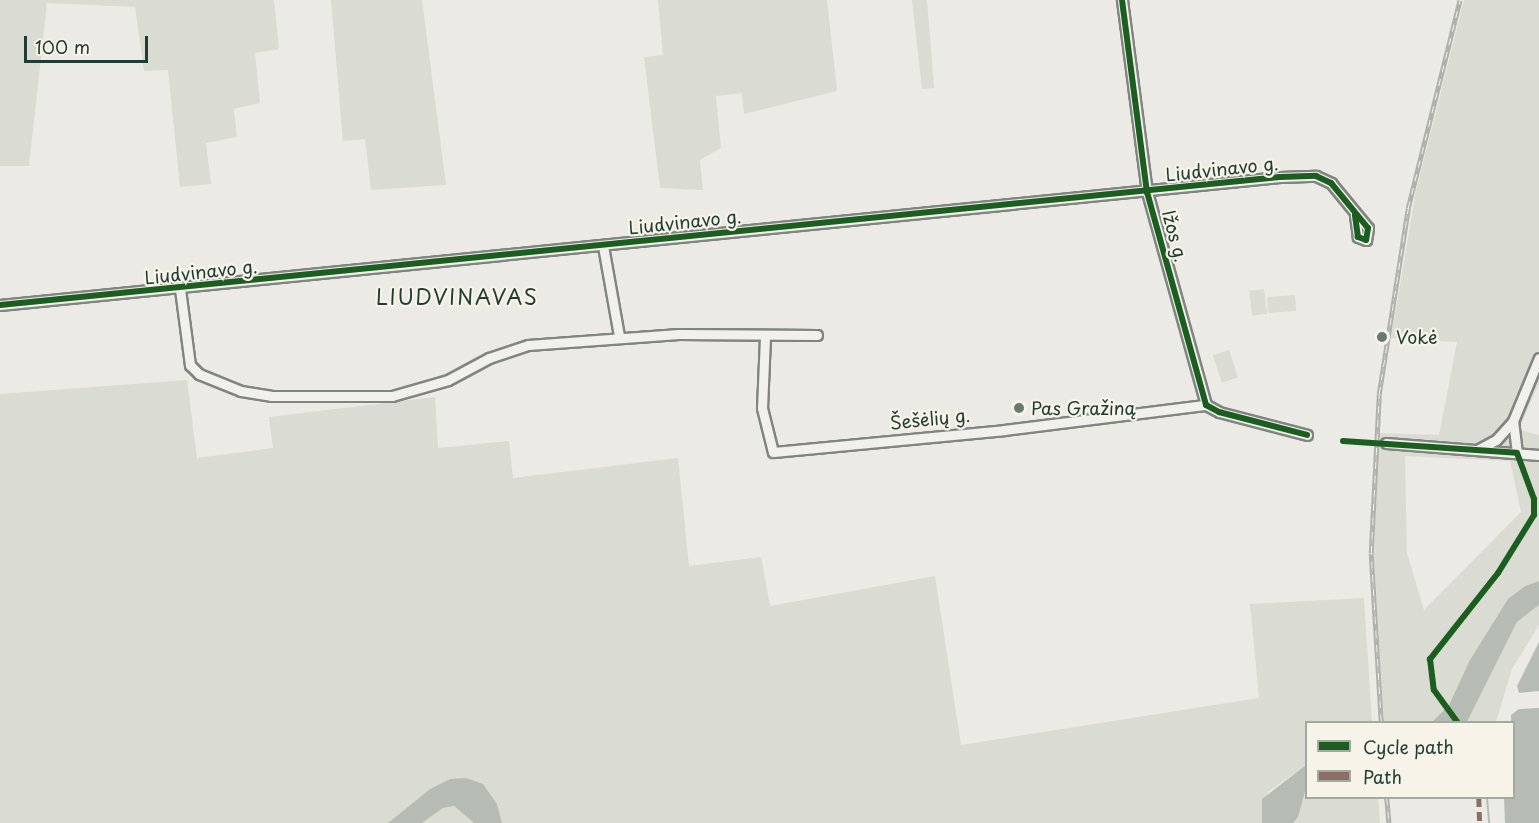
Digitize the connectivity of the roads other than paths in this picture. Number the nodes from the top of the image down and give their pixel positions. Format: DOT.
graph roads {
  1 [pos="1122,0"];
  2 [pos="1148,192"];
  3 [pos="1354,214"];
  4 [pos="603,246"];
  5 [pos="180,289"];
  6 [pos="0,305"];
  7 [pos="816,335"];
  8 [pos="619,336"];
  9 [pos="765,337"];
  10 [pos="1539,358"];
  11 [pos="1206,405"];
  12 [pos="1513,421"];
  13 [pos="1307,435"];
  14 [pos="1386,443"];
  15 [pos="1479,449"];
  16 [pos="1517,453"];
  17 [pos="1539,455"];
  1 -- 2 [label="street, Ižos g."];
  2 -- 3 [label="street, Liudvinavo g."];
  2 -- 4 [label="street, Liudvinavo g."];
  2 -- 11 [label="street, Ižos g."];
  4 -- 5 [label="street, Liudvinavo g."];
  4 -- 8 [label="street"];
  5 -- 6 [label="street, Liudvinavo g."];
  5 -- 8 [label="street"];
  7 -- 9 [label="street"];
  8 -- 9 [label="street"];
  9 -- 11 [label="street, Šešėlių g."];
  10 -- 12 [label="street"];
  11 -- 13 [label="street"];
  12 -- 15 [label="street"];
  12 -- 16 [label="street"];
  14 -- 15 [label="street"];
  15 -- 16 [label="street"];
  16 -- 17 [label="street"];
}
